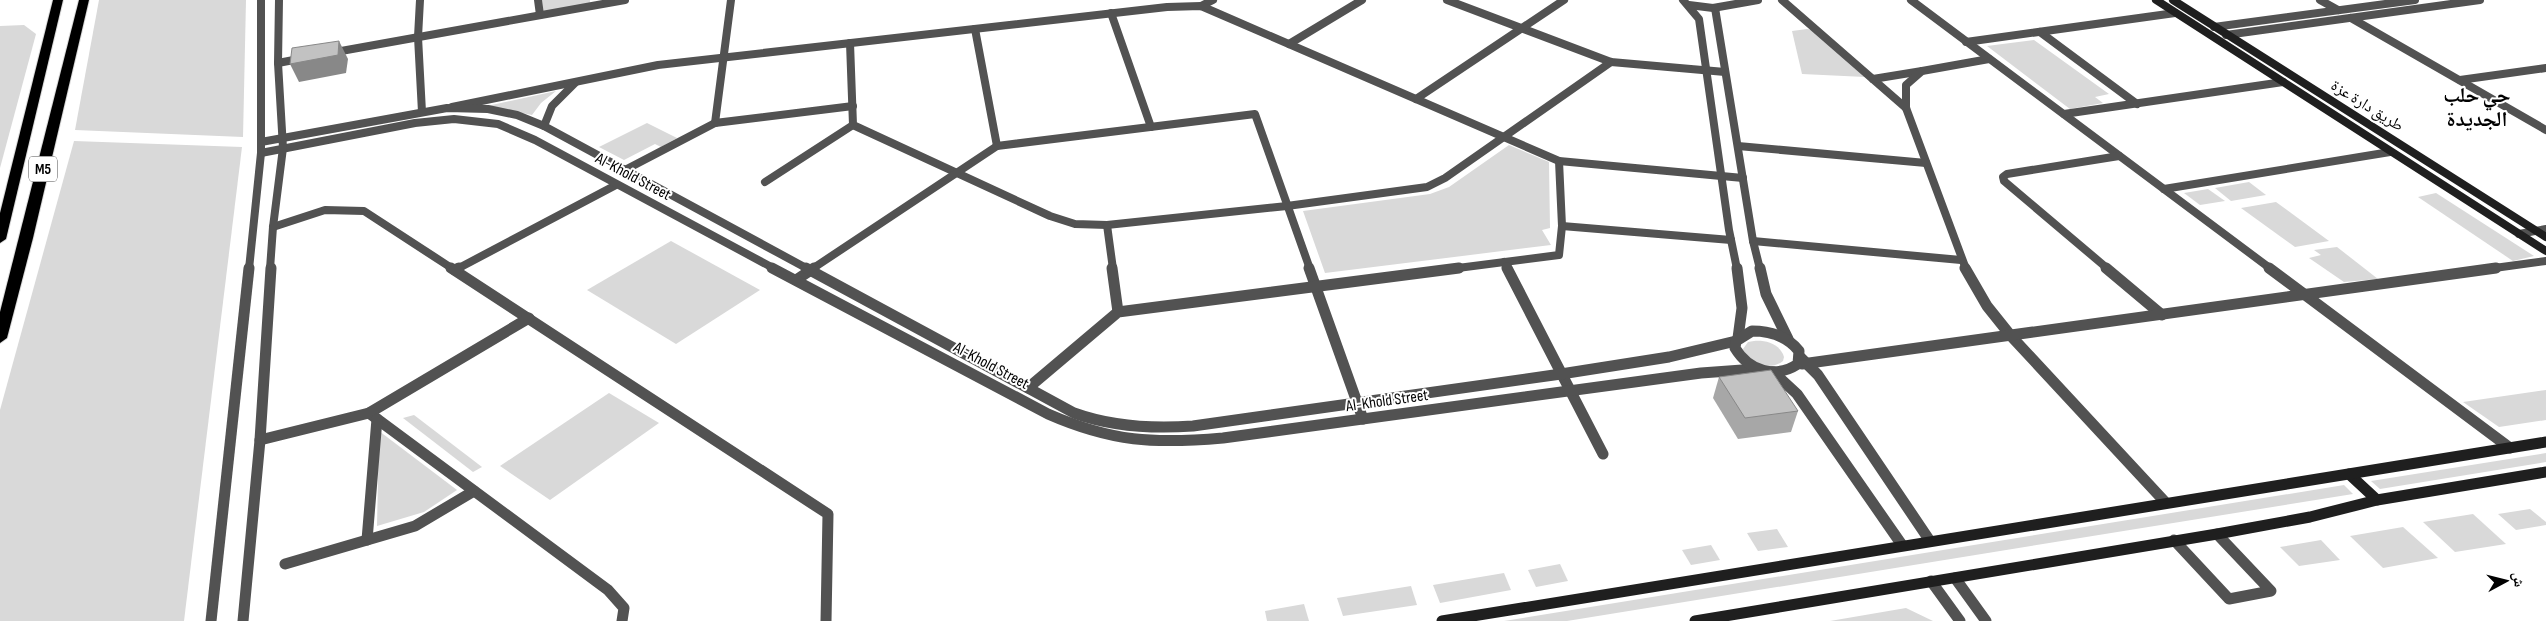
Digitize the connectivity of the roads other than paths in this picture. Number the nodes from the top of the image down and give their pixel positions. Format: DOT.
graph roads {
  1 [pos="58,0"];
  2 [pos="84,0"];
  3 [pos="261,0"];
  4 [pos="279,0"];
  5 [pos="420,0"];
  6 [pos="538,0"];
  7 [pos="625,0"];
  8 [pos="731,0"];
  9 [pos="1213,0"];
  10 [pos="1362,0"];
  11 [pos="1447,0"];
  12 [pos="1564,0"];
  13 [pos="1758,0"];
  14 [pos="1782,0"];
  15 [pos="1911,0"];
  16 [pos="2156,0"];
  17 [pos="2173,0"];
  18 [pos="2320,0"];
  19 [pos="2415,0"];
  20 [pos="2480,0"];
  21 [pos="1686,1"];
  22 [pos="1165,3"];
  23 [pos="1716,5"];
  24 [pos="1201,6"];
  25 [pos="2338,10"];
  26 [pos="1111,13"];
  27 [pos="2175,13"];
  28 [pos="540,15"];
  29 [pos="2351,18"];
  30 [pos="2214,27"];
  31 [pos="1522,28"];
  32 [pos="975,29"];
  33 [pos="2040,32"];
  34 [pos="2226,35"];
  35 [pos="418,37"];
  36 [pos="1966,42"];
  37 [pos="850,43"];
  38 [pos="1289,44"];
  39 [pos="325,54"];
  40 [pos="316,56"];
  41 [pos="723,58"];
  42 [pos="1989,59"];
  43 [pos="1611,62"];
  44 [pos="278,63"];
  45 [pos="2546,68"];
  46 [pos="1707,70"];
  47 [pos="1922,71"];
  48 [pos="1725,72"];
  49 [pos="1873,79"];
  50 [pos="2460,80"];
  51 [pos="2283,82"];
  52 [pos="576,83"];
  53 [pos="1416,99"];
  54 [pos="2137,104"];
  55 [pos="853,106"];
  56 [pos="447,108"];
  57 [pos="1906,108"];
  58 [pos="422,112"];
  59 [pos="2064,114"];
  60 [pos="715,123"];
  61 [pos="853,125"];
  62 [pos="544,126"];
  63 [pos="1151,127"];
  64 [pos="2546,130"];
  65 [pos="553,131"];
  66 [pos="1502,136"];
  67 [pos="535,140"];
  68 [pos="261,142"];
  69 [pos="283,143"];
  70 [pos="997,146"];
  71 [pos="1738,146"];
  72 [pos="2390,152"];
  73 [pos="261,153"];
  74 [pos="2119,156"];
  75 [pos="1559,161"];
  76 [pos="1926,163"];
  77 [pos="624,171"];
  78 [pos="955,174"];
  79 [pos="1722,176"];
  80 [pos="1743,178"];
  81 [pos="764,182"];
  82 [pos="616,185"];
  83 [pos="2164,189"];
  84 [pos="1287,206"];
  85 [pos="1107,225"];
  86 [pos="1562,226"];
  87 [pos="273,227"];
  88 [pos="2541,230"];
  89 [pos="2519,234"];
  90 [pos="2546,237"];
  91 [pos="0,239"];
  92 [pos="1731,240"];
  93 [pos="1754,241"];
  94 [pos="2546,251"];
  95 [pos="1961,260"];
  96 [pos="2546,261"];
  97 [pos="1504,262"];
  98 [pos="455,270"];
  99 [pos="812,270"];
  100 [pos="796,280"];
  101 [pos="1316,288"];
  102 [pos="2304,294"];
  103 [pos="1118,312"];
  104 [pos="2162,315"];
  105 [pos="529,318"];
  106 [pos="2011,336"];
  107 [pos="0,338"];
  108 [pos="1737,339"];
  109 [pos="1788,339"];
  110 [pos="1802,361"];
  111 [pos="1756,369"];
  112 [pos="1773,372"];
  113 [pos="1562,374"];
  114 [pos="1028,388"];
  115 [pos="1570,391"];
  116 [pos="1357,403"];
  117 [pos="373,416"];
  118 [pos="1363,419"];
  119 [pos="260,440"];
  120 [pos="2546,442"];
  121 [pos="2510,448"];
  122 [pos="1603,454"];
  123 [pos="2546,472"];
  124 [pos="2349,474"];
  125 [pos="474,490"];
  126 [pos="2377,500"];
  127 [pos="2166,503"];
  128 [pos="2217,534"];
  129 [pos="367,540"];
  130 [pos="1930,540"];
  131 [pos="2174,540"];
  132 [pos="1902,545"];
  133 [pos="285,564"];
  134 [pos="1955,578"];
  135 [pos="1931,581"];
  136 [pos="211,621"];
  137 [pos="243,621"];
  138 [pos="622,621"];
  139 [pos="826,621"];
  140 [pos="1446,621"];
  141 [pos="1695,621"];
  142 [pos="1960,621"];
  143 [pos="1986,621"];
  1 -- 91 [label="highway, M5"];
  2 -- 107 [label="highway, M5"];
  3 -- 68 [label="street"];
  4 -- 44 [label="street"];
  5 -- 35 [label="street"];
  6 -- 28 [label="street"];
  7 -- 28 [label="street"];
  8 -- 41 [label="street"];
  9 -- 24 [label="street"];
  10 -- 38 [label="street"];
  11 -- 31 [label="street"];
  12 -- 31 [label="street"];
  13 -- 23 [label="street"];
  14 -- 49 [label="street"];
  15 -- 36 [label="street"];
  16 -- 27 [label="main road"];
  17 -- 30 [label="main road, طريق دارة عزة"];
  18 -- 25 [label="street"];
  19 -- 25 [label="street"];
  20 -- 29 [label="street"];
  21 -- 23 [label="street"];
  21 -- 46 [label="street"];
  22 -- 24 [label="street"];
  22 -- 26 [label="street"];
  23 -- 48 [label="street"];
  24 -- 38 [label="street"];
  25 -- 30 [label="street"];
  26 -- 32 [label="street"];
  26 -- 63 [label="street"];
  27 -- 33 [label="street"];
  27 -- 51 [label="main road"];
  28 -- 35 [label="street"];
  29 -- 34 [label="street"];
  29 -- 50 [label="street"];
  30 -- 34 [label="main road, طريق دارة عزة"];
  31 -- 43 [label="street"];
  31 -- 53 [label="street"];
  32 -- 37 [label="street"];
  32 -- 70 [label="street"];
  33 -- 36 [label="street"];
  33 -- 54 [label="street"];
  34 -- 88 [label="main road, طريق دارة عزة"];
  35 -- 39 [label="street"];
  35 -- 58 [label="street"];
  36 -- 42 [label="street"];
  37 -- 41 [label="street"];
  37 -- 55 [label="street"];
  38 -- 53 [label="street"];
  40 -- 44 [label="street"];
  41 -- 52 [label="street"];
  41 -- 60 [label="street"];
  42 -- 47 [label="street"];
  42 -- 59 [label="street"];
  43 -- 46 [label="street"];
  43 -- 66 [label="street"];
  44 -- 69 [label="street"];
  45 -- 50 [label="street"];
  46 -- 48 [label="street"];
  46 -- 79 [label="street"];
  47 -- 49 [label="street"];
  47 -- 57 [label="street"];
  48 -- 71 [label="street"];
  49 -- 57 [label="street"];
  50 -- 64 [label="street"];
  51 -- 54 [label="street"];
  51 -- 72 [label="main road"];
  52 -- 56 [label="street"];
  52 -- 62 [label="street"];
  53 -- 66 [label="street"];
  54 -- 59 [label="street"];
  55 -- 60 [label="street"];
  55 -- 61 [label="street"];
  56 -- 58 [label="street"];
  56 -- 62 [label="street"];
  57 -- 76 [label="street"];
  58 -- 69 [label="street"];
  59 -- 74 [label="street"];
  60 -- 77 [label="street"];
  61 -- 78 [label="street"];
  61 -- 81 [label="street"];
  62 -- 65 [label="street"];
  63 -- 70 [label="street"];
  63 -- 84 [label="street"];
  65 -- 67 [label="street"];
  65 -- 77 [label="street"];
  66 -- 75 [label="street"];
  66 -- 84 [label="street"];
  67 -- 69 [label="street, Al-Khold Street"];
  67 -- 82 [label="street, Al-Khold Street"];
  68 -- 69 [label="street"];
  68 -- 73 [label="street"];
  69 -- 73 [label="street, Al-Khold Street"];
  69 -- 87 [label="street"];
  70 -- 78 [label="street"];
  71 -- 76 [label="street"];
  71 -- 80 [label="street"];
  72 -- 83 [label="street"];
  72 -- 89 [label="main road"];
  73 -- 136 [label="street"];
  74 -- 83 [label="street"];
  74 -- 104 [label="street"];
  75 -- 79 [label="street"];
  75 -- 86 [label="street"];
  76 -- 95 [label="street"];
  77 -- 99 [label="street"];
  78 -- 85 [label="street"];
  78 -- 99 [label="street"];
  79 -- 80 [label="street"];
  79 -- 92 [label="street"];
  80 -- 93 [label="street"];
  82 -- 98 [label="street"];
  82 -- 100 [label="street, Al-Khold Street"];
  83 -- 102 [label="street"];
  84 -- 85 [label="street"];
  84 -- 101 [label="street"];
  85 -- 103 [label="street"];
  86 -- 92 [label="street"];
  86 -- 97 [label="street"];
  87 -- 98 [label="street"];
  87 -- 119 [label="street"];
  88 -- 89 [label="street"];
  88 -- 90 [label="main road, طريق دارة عزة"];
  89 -- 94 [label="main road"];
  92 -- 108 [label="street"];
  93 -- 95 [label="street"];
  93 -- 109 [label="street"];
  95 -- 106 [label="street"];
  96 -- 102 [label="street"];
  97 -- 101 [label="street"];
  97 -- 113 [label="street"];
  98 -- 105 [label="street"];
  99 -- 100 [label="street"];
  99 -- 114 [label="street"];
  100 -- 118 [label="street, Al-Khold Street"];
  101 -- 103 [label="street"];
  101 -- 116 [label="street"];
  102 -- 104 [label="street"];
  102 -- 121 [label="street"];
  103 -- 114 [label="street"];
  104 -- 106 [label="street"];
  105 -- 117 [label="street"];
  105 -- 139 [label="street"];
  106 -- 110 [label="street"];
  106 -- 127 [label="street"];
  108 -- 109 [label="street"];
  108 -- 111 [label="street"];
  108 -- 113 [label="street"];
  109 -- 110 [label="street"];
  110 -- 112 [label="street"];
  110 -- 130 [label="street"];
  111 -- 112 [label="street, Al-Khold Street"];
  111 -- 115 [label="street, Al-Khold Street"];
  112 -- 132 [label="street"];
  113 -- 115 [label="street"];
  113 -- 116 [label="street"];
  114 -- 116 [label="street"];
  115 -- 118 [label="street, Al-Khold Street"];
  115 -- 122 [label="street"];
  116 -- 118 [label="street"];
  117 -- 119 [label="street"];
  117 -- 125 [label="street"];
  117 -- 129 [label="street"];
  119 -- 137 [label="street"];
  120 -- 121 [label="main road"];
  121 -- 124 [label="main road"];
  123 -- 126 [label="main road"];
  124 -- 126 [label="main road"];
  124 -- 127 [label="main road"];
  125 -- 129 [label="street"];
  125 -- 138 [label="street"];
  126 -- 128 [label="main road"];
  127 -- 130 [label="main road"];
  128 -- 131 [label="main road"];
  128 -- 131 [label="street"];
  129 -- 133 [label="street"];
  130 -- 132 [label="main road"];
  131 -- 134 [label="main road"];
  132 -- 140 [label="main road"];
  134 -- 135 [label="main road"];
  134 -- 143 [label="street"];
  135 -- 141 [label="main road"];
  135 -- 142 [label="street"];
}
